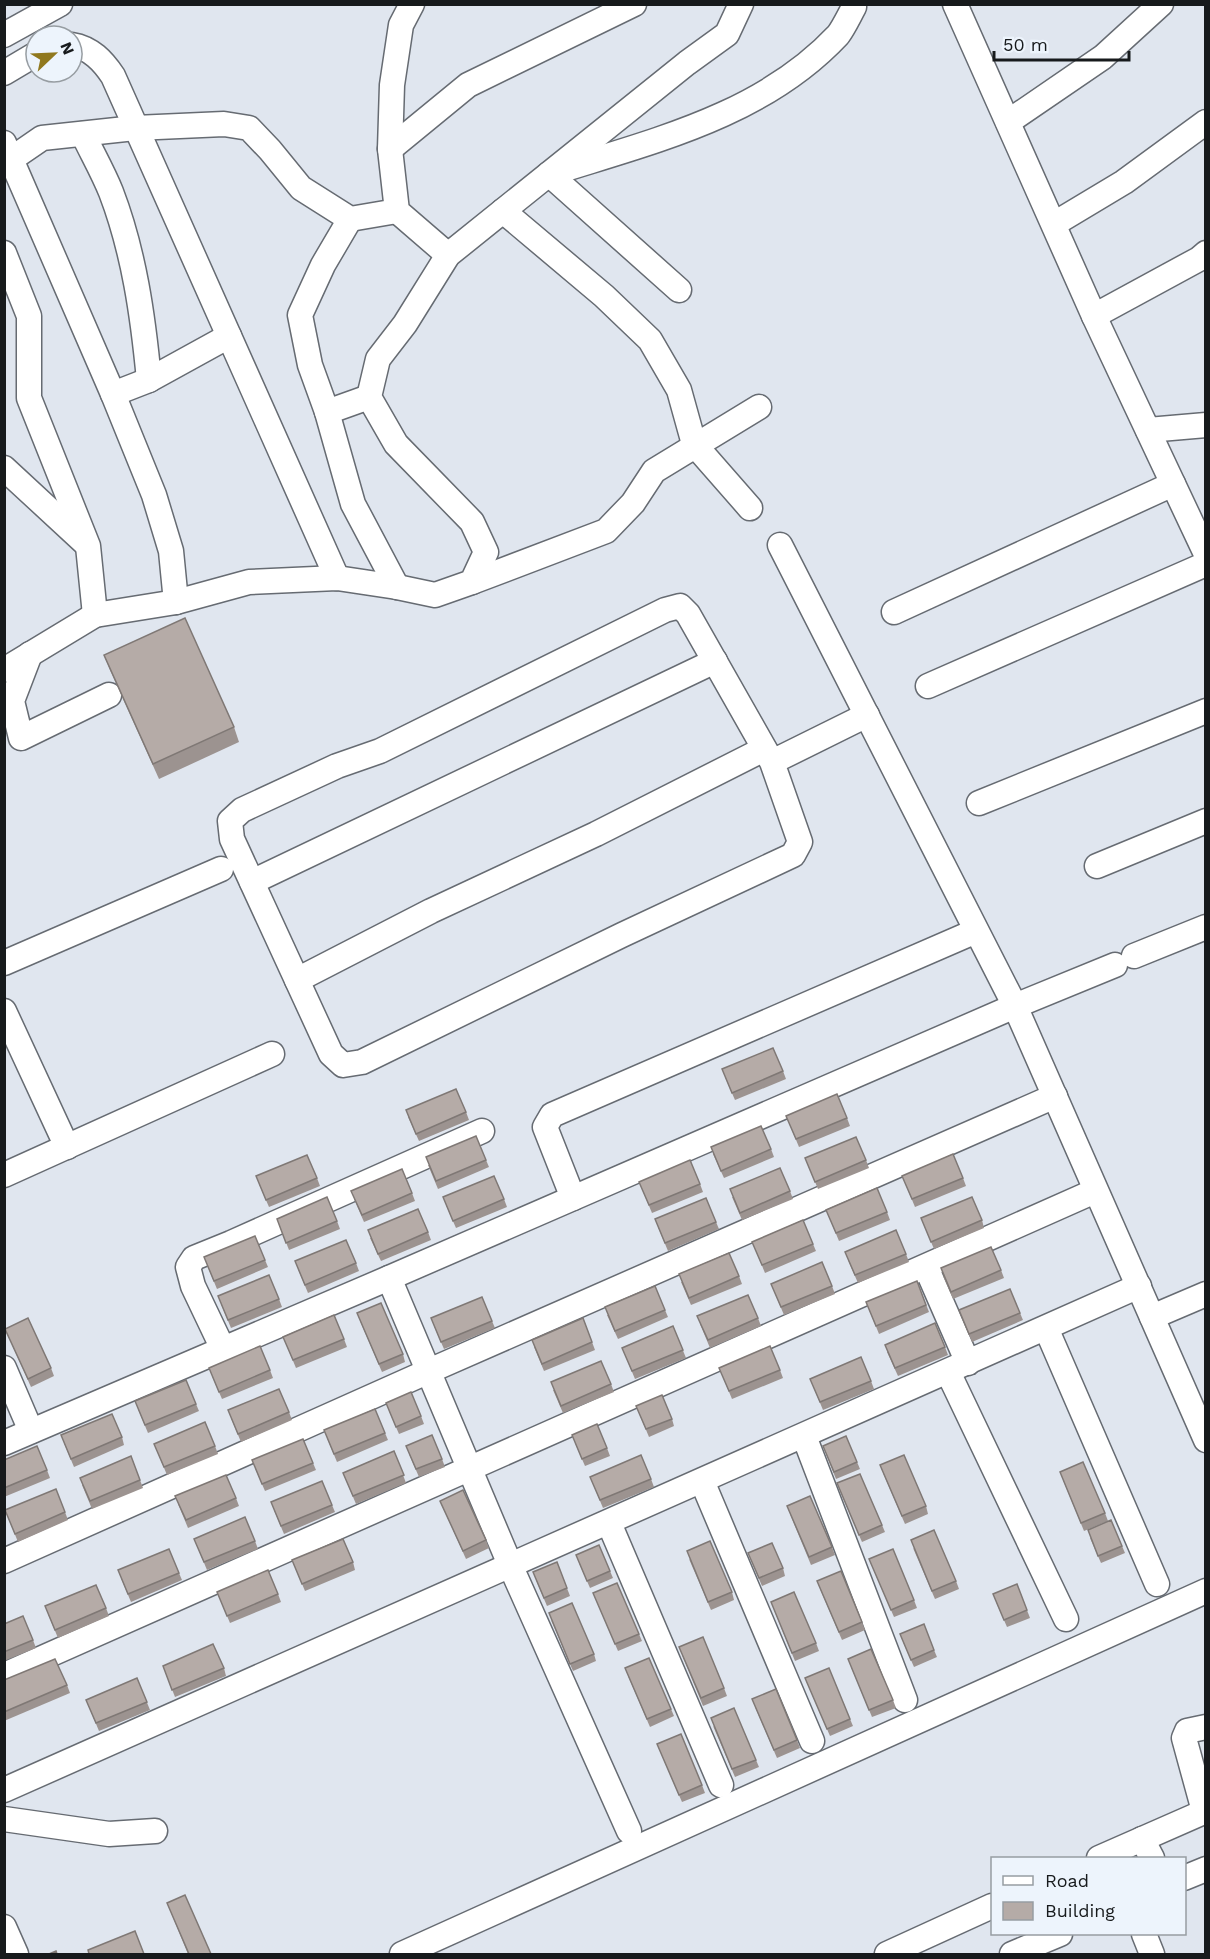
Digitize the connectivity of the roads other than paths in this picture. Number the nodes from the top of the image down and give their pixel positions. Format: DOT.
graph roads {
  1 [pos="60,4"];
  2 [pos="412,4"];
  3 [pos="634,4"];
  4 [pos="741,4"];
  5 [pos="853,4"];
  6 [pos="955,4"];
  7 [pos="1161,4"];
  8 [pos="4,35"];
  9 [pos="84,48"];
  10 [pos="24,61"];
  11 [pos="4,73"];
  12 [pos="1008,122"];
  13 [pos="1206,122"];
  14 [pos="135,128"];
  15 [pos="83,134"];
  16 [pos="390,149"];
  17 [pos="7,156"];
  18 [pos="549,174"];
  19 [pos="397,211"];
  20 [pos="503,211"];
  21 [pos="350,219"];
  22 [pos="1054,224"];
  23 [pos="4,253"];
  24 [pos="1206,254"];
  25 [pos="447,255"];
  26 [pos="679,290"];
  27 [pos="1094,316"];
  28 [pos="229,336"];
  29 [pos="149,380"];
  30 [pos="113,394"];
  31 [pos="369,397"];
  32 [pos="759,407"];
  33 [pos="327,412"];
  34 [pos="1206,425"];
  35 [pos="1148,430"];
  36 [pos="694,444"];
  37 [pos="4,468"];
  38 [pos="1173,484"];
  39 [pos="750,508"];
  40 [pos="780,545"];
  41 [pos="88,546"];
  42 [pos="1206,554"];
  43 [pos="1206,564"];
  44 [pos="337,578"];
  45 [pos="472,582"];
  46 [pos="397,587"];
  47 [pos="176,602"];
  48 [pos="894,612"];
  49 [pos="95,615"];
  50 [pos="30,654"];
  51 [pos="715,661"];
  52 [pos="4,670"];
  53 [pos="928,686"];
  54 [pos="109,695"];
  55 [pos="1206,711"];
  56 [pos="867,715"];
  57 [pos="768,756"];
  58 [pos="979,804"];
  59 [pos="1206,822"];
  60 [pos="1097,866"];
  61 [pos="221,868"];
  62 [pos="252,882"];
  63 [pos="976,931"];
  64 [pos="1203,936"];
  65 [pos="4,963"];
  66 [pos="297,980"];
  67 [pos="1015,1006"];
  68 [pos="4,1011"];
  69 [pos="272,1054"];
  70 [pos="1055,1096"];
  71 [pos="482,1131"];
  72 [pos="67,1147"];
  73 [pos="4,1175"];
  74 [pos="1095,1191"];
  75 [pos="573,1198"];
  76 [pos="926,1267"];
  77 [pos="389,1278"];
  78 [pos="1138,1286"];
  79 [pos="1206,1294"];
  80 [pos="1152,1317"];
  81 [pos="1046,1328"];
  82 [pos="222,1349"];
  83 [pos="958,1367"];
  84 [pos="4,1368"];
  85 [pos="429,1371"];
  86 [pos="31,1431"];
  87 [pos="804,1436"];
  88 [pos="1206,1440"];
  89 [pos="4,1443"];
  90 [pos="470,1468"];
  91 [pos="702,1481"];
  92 [pos="609,1523"];
  93 [pos="4,1561"];
  94 [pos="511,1567"];
  95 [pos="1157,1584"];
  96 [pos="1206,1591"];
  97 [pos="1066,1619"];
  98 [pos="4,1675"];
  99 [pos="905,1701"];
  100 [pos="1206,1727"];
  101 [pos="812,1741"];
  102 [pos="7,1781"];
  103 [pos="721,1785"];
  104 [pos="1205,1811"];
  105 [pos="4,1819"];
  106 [pos="629,1831"];
  107 [pos="155,1832"];
  108 [pos="1147,1849"];
  109 [pos="1104,1857"];
  110 [pos="1206,1869"];
  111 [pos="1186,1878"];
  112 [pos="991,1907"];
  113 [pos="4,1927"];
  114 [pos="1054,1935"];
  115 [pos="1144,1935"];
  116 [pos="16,1954"];
  117 [pos="402,1954"];
  118 [pos="889,1954"];
  119 [pos="1012,1954"];
  120 [pos="1152,1954"];
  1 -- 8 [label="street"];
  2 -- 16 [label="street"];
  3 -- 16 [label="street"];
  4 -- 18 [label="street"];
  5 -- 18 [label="street"];
  6 -- 12 [label="street"];
  7 -- 12 [label="street"];
  9 -- 14 [label="street"];
  10 -- 11 [label="street"];
  12 -- 22 [label="street"];
  13 -- 22 [label="street"];
  14 -- 15 [label="street"];
  14 -- 21 [label="street"];
  14 -- 28 [label="street"];
  15 -- 17 [label="street"];
  15 -- 29 [label="street"];
  16 -- 19 [label="street"];
  17 -- 30 [label="street"];
  18 -- 20 [label="street"];
  18 -- 26 [label="street"];
  19 -- 21 [label="street"];
  19 -- 25 [label="street"];
  20 -- 25 [label="street"];
  20 -- 36 [label="street"];
  21 -- 33 [label="street"];
  22 -- 27 [label="street"];
  23 -- 41 [label="street"];
  24 -- 27 [label="street"];
  25 -- 31 [label="street"];
  27 -- 35 [label="street"];
  28 -- 29 [label="street"];
  28 -- 44 [label="street"];
  29 -- 30 [label="street"];
  30 -- 47 [label="street"];
  31 -- 33 [label="street"];
  31 -- 45 [label="street"];
  32 -- 36 [label="street"];
  33 -- 46 [label="street"];
  34 -- 35 [label="street"];
  35 -- 38 [label="street"];
  36 -- 39 [label="street"];
  36 -- 45 [label="street"];
  37 -- 41 [label="street"];
  38 -- 42 [label="street"];
  38 -- 48 [label="street"];
  40 -- 56 [label="street"];
  41 -- 49 [label="street"];
  43 -- 53 [label="street"];
  44 -- 46 [label="street"];
  44 -- 47 [label="street"];
  45 -- 46 [label="street"];
  47 -- 49 [label="street"];
  49 -- 50 [label="street"];
  50 -- 52 [label="street"];
  50 -- 54 [label="street"];
  51 -- 57 [label="street"];
  51 -- 62 [label="street"];
  51 -- 62 [label="street"];
  55 -- 58 [label="street"];
  56 -- 57 [label="street"];
  56 -- 63 [label="street"];
  57 -- 66 [label="street"];
  57 -- 66 [label="street"];
  59 -- 60 [label="street"];
  61 -- 65 [label="street"];
  62 -- 66 [label="street"];
  63 -- 67 [label="street"];
  63 -- 75 [label="street"];
  64 -- 67 [label="street"];
  67 -- 70 [label="street"];
  67 -- 75 [label="street"];
  68 -- 72 [label="street"];
  69 -- 72 [label="street"];
  70 -- 74 [label="street"];
  70 -- 85 [label="street"];
  71 -- 82 [label="street"];
  72 -- 73 [label="street"];
  74 -- 76 [label="street"];
  74 -- 78 [label="street"];
  75 -- 77 [label="street"];
  76 -- 83 [label="street"];
  76 -- 90 [label="street"];
  77 -- 82 [label="street"];
  77 -- 85 [label="street"];
  78 -- 80 [label="street"];
  78 -- 81 [label="street"];
  79 -- 80 [label="street"];
  80 -- 88 [label="street"];
  81 -- 83 [label="street"];
  81 -- 95 [label="street"];
  82 -- 86 [label="street"];
  83 -- 87 [label="street"];
  83 -- 97 [label="street"];
  84 -- 86 [label="street"];
  85 -- 90 [label="street"];
  85 -- 93 [label="street"];
  86 -- 89 [label="street"];
  87 -- 91 [label="street"];
  87 -- 99 [label="street"];
  90 -- 94 [label="street"];
  90 -- 98 [label="street"];
  91 -- 92 [label="street"];
  91 -- 101 [label="street"];
  92 -- 94 [label="street"];
  92 -- 103 [label="street"];
  94 -- 102 [label="street"];
  94 -- 106 [label="street"];
  96 -- 117 [label="street"];
  100 -- 104 [label="street"];
  104 -- 108 [label="street"];
  105 -- 107 [label="street"];
  108 -- 109 [label="street"];
  110 -- 111 [label="street"];
  112 -- 118 [label="street"];
  113 -- 116 [label="street"];
  114 -- 119 [label="street"];
  115 -- 120 [label="street"];
}
